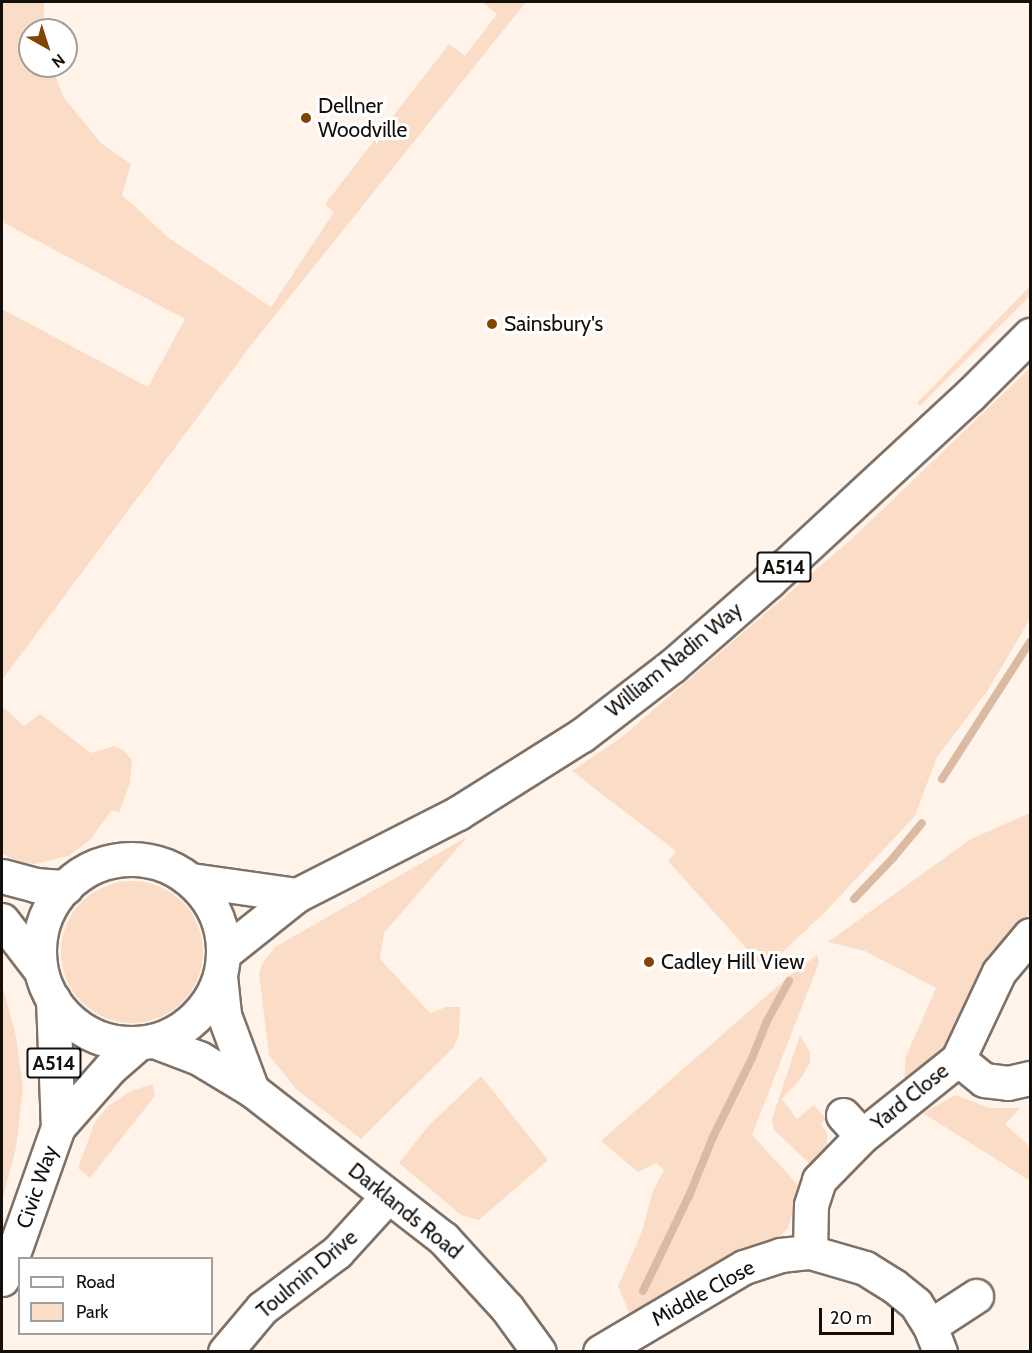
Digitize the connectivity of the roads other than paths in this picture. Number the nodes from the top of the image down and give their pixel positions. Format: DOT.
graph roads {
  1 [pos="1030,335"];
  2 [pos="2,876"];
  3 [pos="191,880"];
  4 [pos="66,887"];
  5 [pos="297,895"];
  6 [pos="2,920"];
  7 [pos="1030,935"];
  8 [pos="222,964"];
  9 [pos="39,968"];
  10 [pos="53,999"];
  11 [pos="148,1042"];
  12 [pos="958,1059"];
  13 [pos="1030,1078"];
  14 [pos="252,1090"];
  15 [pos="58,1127"];
  16 [pos="388,1196"];
  17 [pos="810,1252"];
  18 [pos="2,1279"];
  19 [pos="976,1296"];
  20 [pos="935,1339"];
  21 [pos="225,1352"];
  22 [pos="539,1352"];
  23 [pos="600,1352"];
  1 -- 5 [label="main road, William Nadin Way / A514"];
  2 -- 4 [label="main road"];
  3 -- 4 [label="main road"];
  3 -- 5 [label="main road"];
  3 -- 8 [label="main road"];
  4 -- 9 [label="main road"];
  5 -- 8 [label="main road, William Nadin Way / A514"];
  6 -- 9 [label="main road"];
  7 -- 12 [label="main road, Yard Close"];
  8 -- 11 [label="main road"];
  8 -- 14 [label="main road"];
  9 -- 10 [label="main road"];
  10 -- 11 [label="main road"];
  10 -- 15 [label="main road, Civic Way / A514"];
  11 -- 14 [label="main road, Darklands Road"];
  11 -- 15 [label="main road, Civic Way / A514"];
  12 -- 13 [label="main road, Yard Close"];
  12 -- 17 [label="main road, Yard Close"];
  14 -- 16 [label="main road, Darklands Road"];
  15 -- 18 [label="main road, Civic Way / A514"];
  16 -- 21 [label="main road, Toulmin Drive"];
  16 -- 22 [label="main road, Darklands Road"];
  17 -- 20 [label="main road, Middle Close"];
  17 -- 23 [label="main road, Middle Close"];
  19 -- 20 [label="main road, Middle Close"];
}
